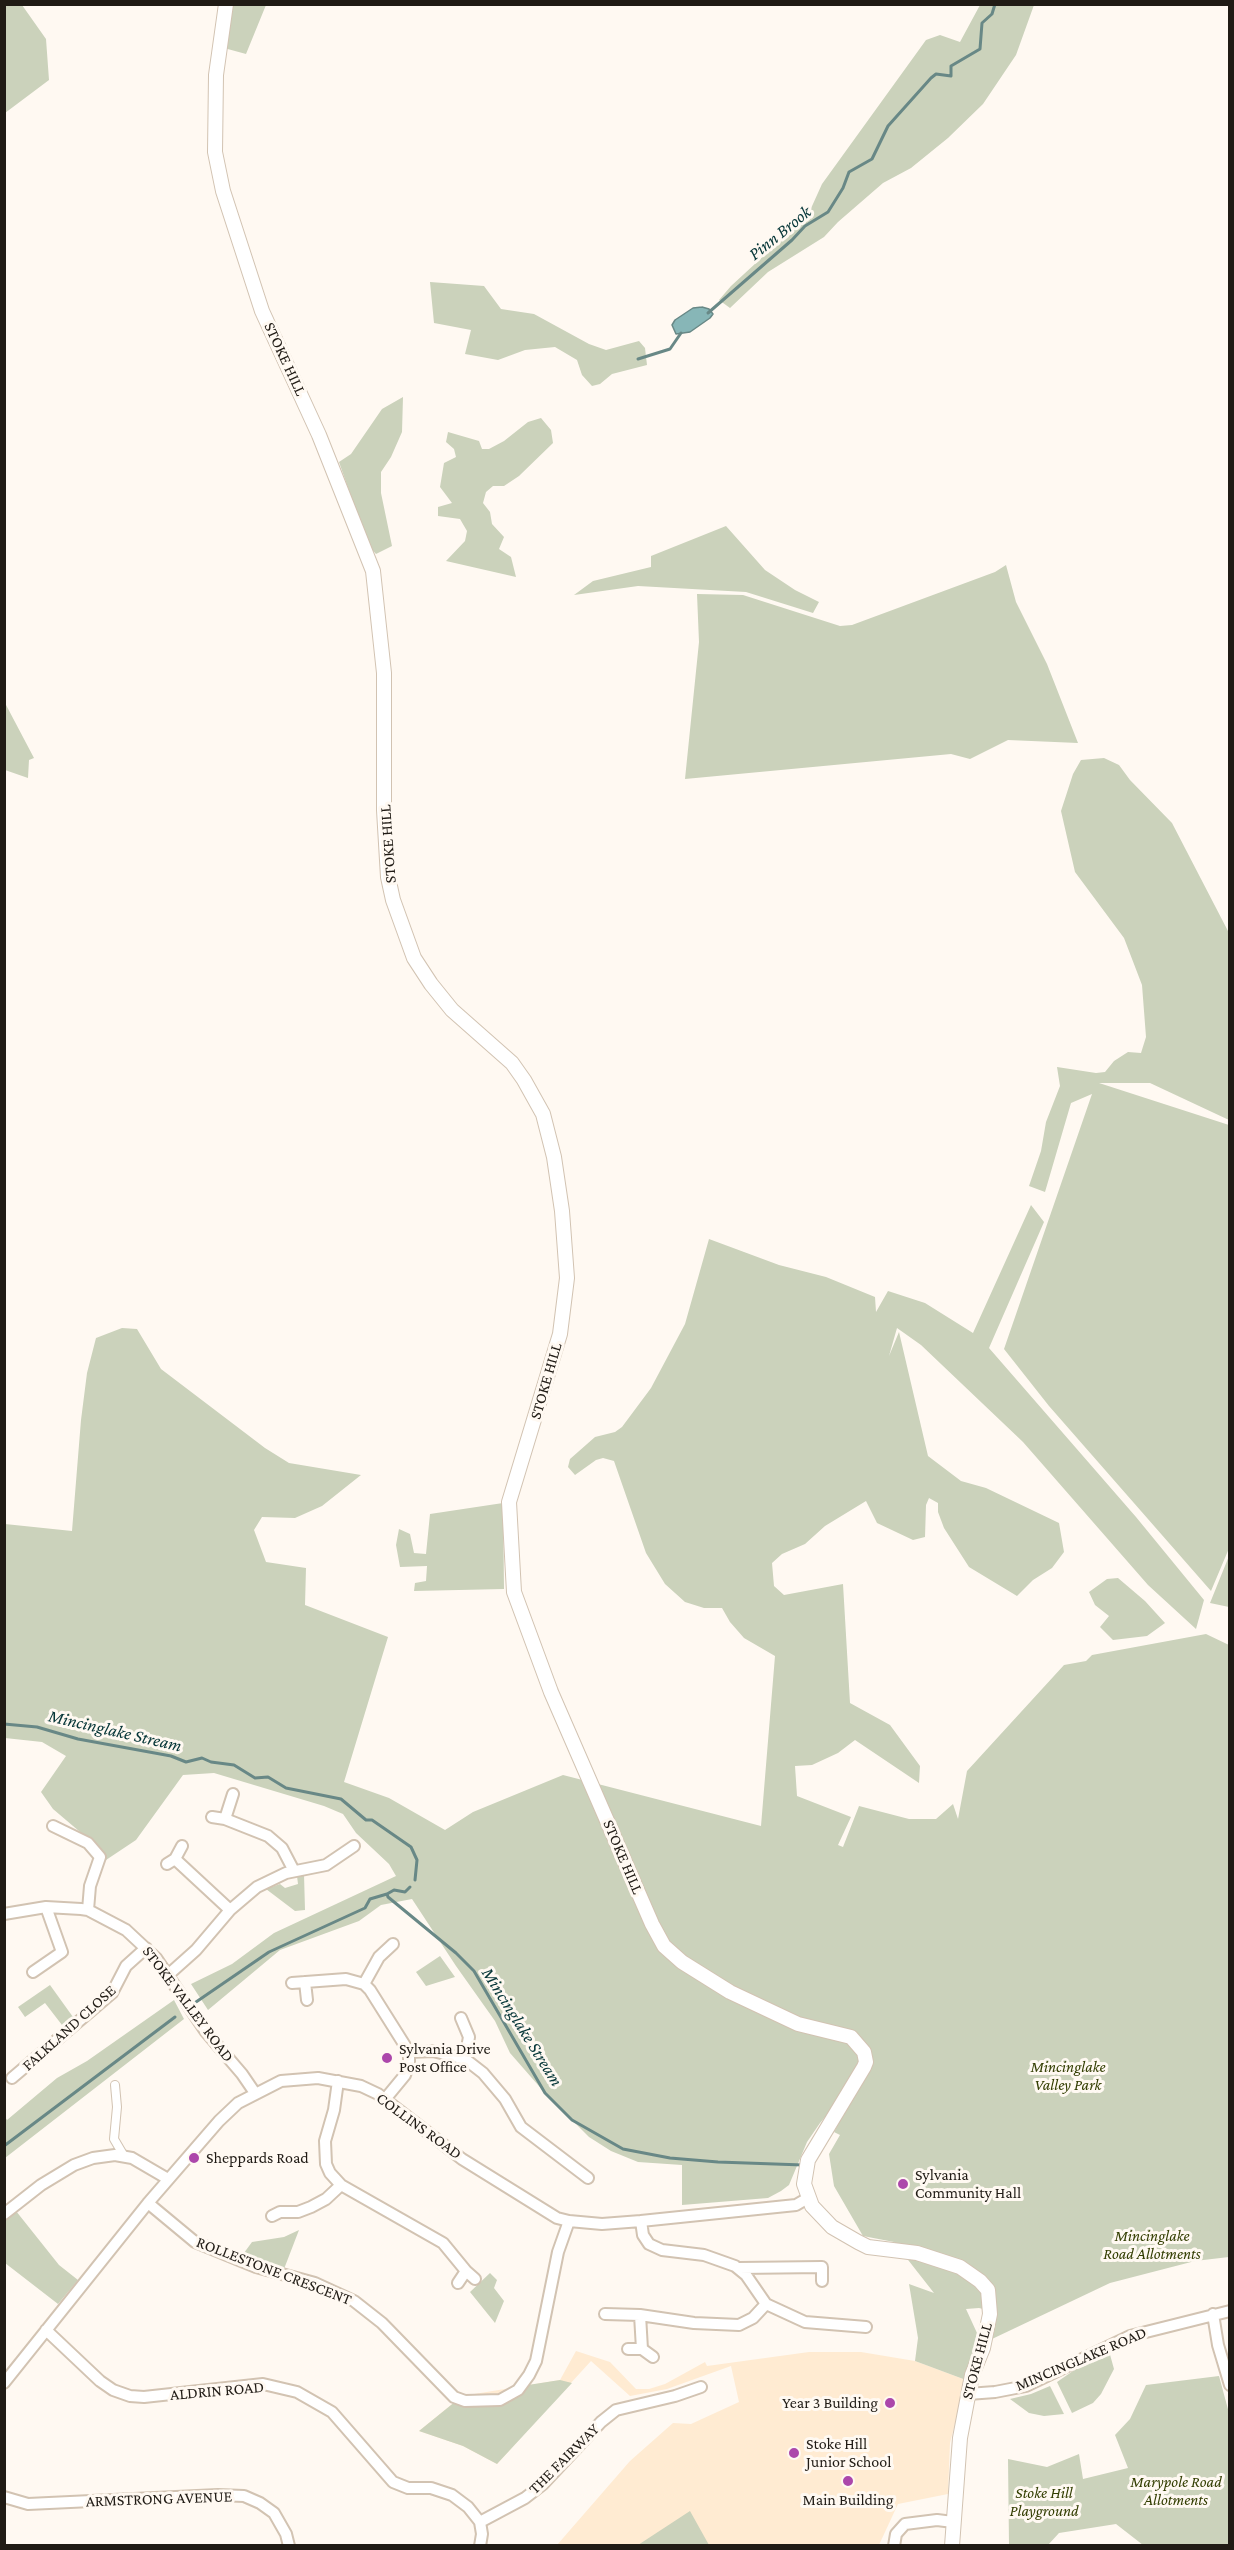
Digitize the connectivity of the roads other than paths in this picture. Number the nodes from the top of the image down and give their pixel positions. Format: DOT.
graph roads {
  1 [pos="226,4"];
  2 [pos="233,1794"];
  3 [pos="212,1816"];
  4 [pos="225,1819"];
  5 [pos="53,1826"];
  6 [pos="182,1846"];
  7 [pos="354,1846"];
  8 [pos="294,1871"];
  9 [pos="46,1907"];
  10 [pos="88,1910"];
  11 [pos="230,1910"];
  12 [pos="4,1914"];
  13 [pos="146,1948"];
  14 [pos="396,1958"];
  15 [pos="33,1972"];
  16 [pos="168,1975"];
  17 [pos="304,1982"];
  18 [pos="292,1983"];
  19 [pos="364,1984"];
  20 [pos="307,2001"];
  21 [pos="461,2019"];
  22 [pos="409,2052"];
  23 [pos="465,2059"];
  24 [pos="12,2078"];
  25 [pos="338,2081"];
  26 [pos="115,2085"];
  27 [pos="255,2093"];
  28 [pos="386,2098"];
  29 [pos="114,2139"];
  30 [pos="105,2156"];
  31 [pos="124,2156"];
  32 [pos="588,2178"];
  33 [pos="168,2180"];
  34 [pos="341,2185"];
  35 [pos="808,2198"];
  36 [pos="148,2203"];
  37 [pos="4,2214"];
  38 [pos="272,2216"];
  39 [pos="641,2220"];
  40 [pos="568,2221"];
  41 [pos="739,2268"];
  42 [pos="466,2271"];
  43 [pos="475,2279"];
  44 [pos="822,2281"];
  45 [pos="458,2283"];
  46 [pos="766,2304"];
  47 [pos="1230,2311"];
  48 [pos="605,2314"];
  49 [pos="1213,2314"];
  50 [pos="640,2315"];
  51 [pos="866,2327"];
  52 [pos="46,2330"];
  53 [pos="628,2349"];
  54 [pos="642,2349"];
  55 [pos="653,2357"];
  56 [pos="1229,2378"];
  57 [pos="4,2383"];
  58 [pos="701,2387"];
  59 [pos="968,2394"];
  60 [pos="609,2400"];
  61 [pos="616,2410"];
  62 [pos="4,2497"];
  63 [pos="480,2522"];
  64 [pos="953,2522"];
  65 [pos="289,2546"];
  66 [pos="480,2546"];
  67 [pos="894,2546"];
  68 [pos="952,2546"];
  1 -- 35 [label="street, STOKE HILL"];
  2 -- 4 [label="street"];
  3 -- 4 [label="street"];
  4 -- 8 [label="street"];
  5 -- 10 [label="street"];
  6 -- 11 [label="street"];
  7 -- 8 [label="street"];
  8 -- 11 [label="street"];
  9 -- 10 [label="street, STOKE VALLEY ROAD"];
  9 -- 12 [label="street, STOKE VALLEY ROAD"];
  9 -- 15 [label="street"];
  10 -- 13 [label="street, STOKE VALLEY ROAD"];
  11 -- 16 [label="street"];
  13 -- 16 [label="street, STOKE VALLEY ROAD"];
  13 -- 24 [label="street, FALKLAND CLOSE"];
  14 -- 19 [label="street"];
  16 -- 27 [label="street, STOKE VALLEY ROAD"];
  17 -- 18 [label="street"];
  17 -- 19 [label="street"];
  17 -- 20 [label="street"];
  19 -- 22 [label="street"];
  21 -- 23 [label="street"];
  22 -- 23 [label="street"];
  22 -- 28 [label="street"];
  23 -- 32 [label="street"];
  25 -- 27 [label="street, COLLINS ROAD"];
  25 -- 28 [label="street, COLLINS ROAD"];
  25 -- 34 [label="street"];
  26 -- 29 [label="street"];
  27 -- 33 [label="street, COLLINS ROAD"];
  28 -- 40 [label="street, COLLINS ROAD"];
  29 -- 30 [label="street"];
  29 -- 31 [label="street"];
  30 -- 31 [label="street"];
  30 -- 37 [label="street"];
  31 -- 33 [label="street"];
  33 -- 36 [label="street, COLLINS ROAD"];
  34 -- 38 [label="street"];
  34 -- 42 [label="street"];
  35 -- 39 [label="street, COLLINS ROAD"];
  35 -- 59 [label="street, STOKE HILL"];
  36 -- 40 [label="street, ROLLESTONE CRESCENT"];
  36 -- 52 [label="street, COLLINS ROAD"];
  39 -- 40 [label="street, COLLINS ROAD"];
  39 -- 41 [label="street"];
  41 -- 44 [label="street"];
  41 -- 46 [label="street"];
  42 -- 43 [label="street"];
  42 -- 45 [label="street"];
  46 -- 50 [label="street"];
  46 -- 51 [label="street"];
  47 -- 49 [label="street, MINCINGLAKE ROAD"];
  48 -- 50 [label="street"];
  49 -- 56 [label="street"];
  49 -- 59 [label="street, MINCINGLAKE ROAD"];
  50 -- 54 [label="street"];
  52 -- 57 [label="street, COLLINS ROAD"];
  52 -- 63 [label="street, ALDRIN ROAD"];
  53 -- 54 [label="street"];
  54 -- 55 [label="street"];
  58 -- 61 [label="street, THE FAIRWAY"];
  59 -- 64 [label="street, STOKE HILL"];
  60 -- 61 [label="street"];
  61 -- 63 [label="street, THE FAIRWAY"];
  62 -- 65 [label="street, ARMSTRONG AVENUE"];
  63 -- 66 [label="street"];
  64 -- 67 [label="street"];
  64 -- 68 [label="street, STOKE HILL"];
}
